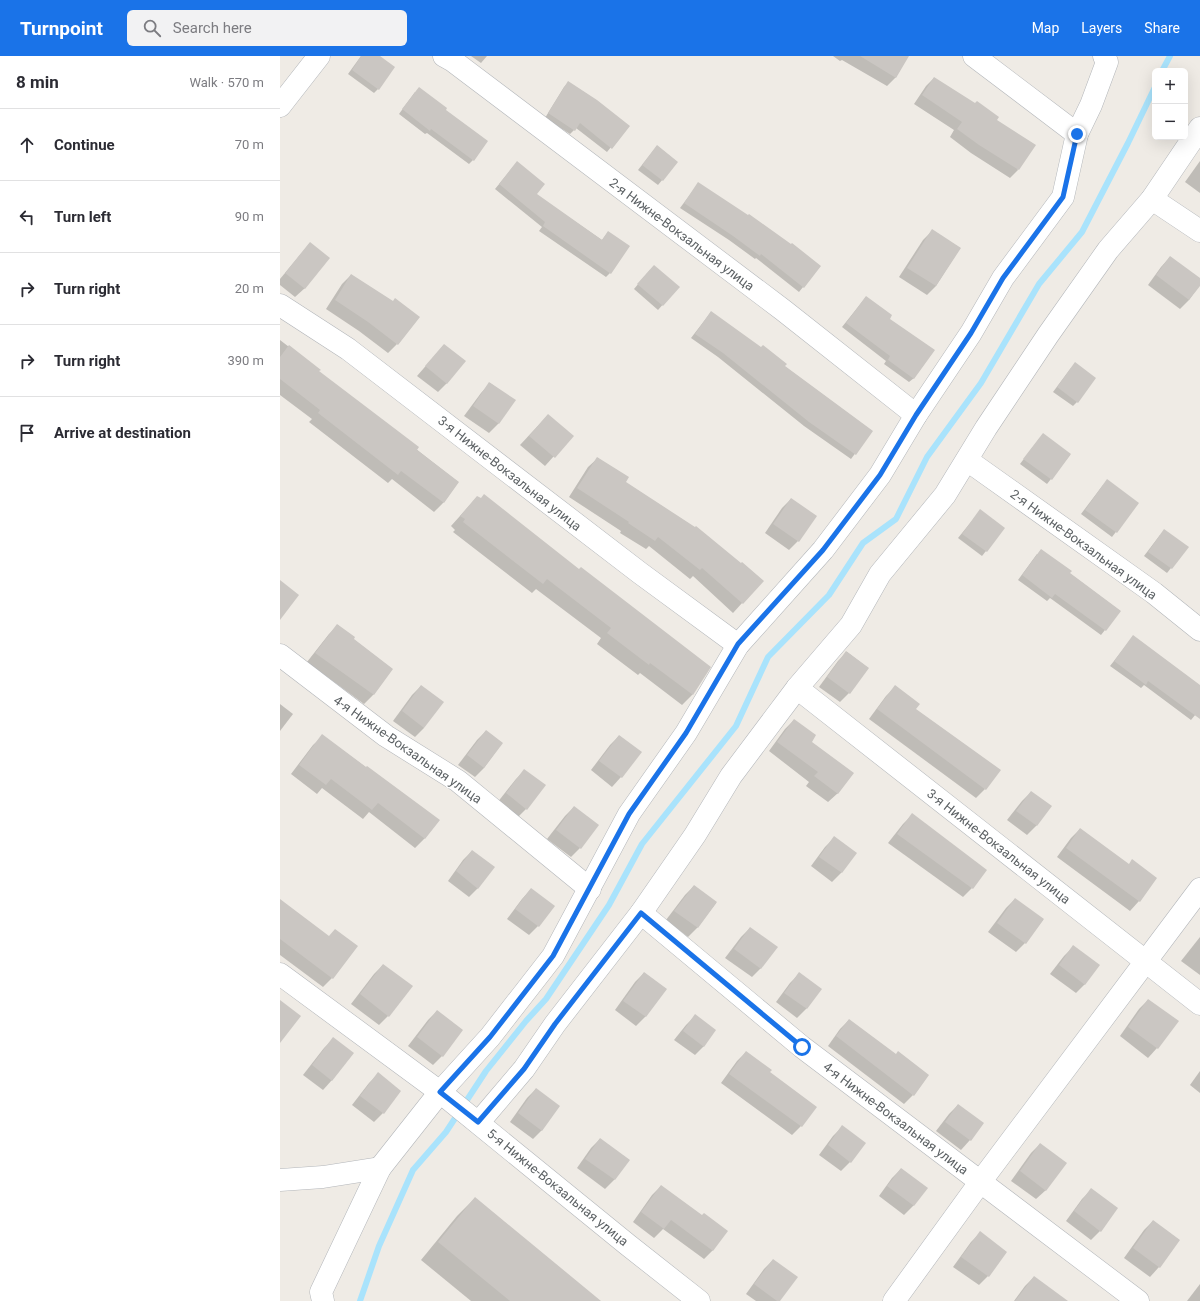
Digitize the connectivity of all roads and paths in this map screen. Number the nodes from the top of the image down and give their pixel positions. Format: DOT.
graph roads {
  1 [pos="319,56"];
  2 [pos="444,56"];
  3 [pos="974,56"];
  4 [pos="1104,56"];
  5 [pos="280,106"];
  6 [pos="1200,128"];
  7 [pos="1077,134"];
  8 [pos="1152,199"];
  9 [pos="1200,231"];
  10 [pos="280,305"];
  11 [pos="916,415"];
  12 [pos="967,460"];
  13 [pos="1200,630"];
  14 [pos="738,644"];
  15 [pos="280,655"];
  16 [pos="797,688"];
  17 [pos="590,889"];
  18 [pos="1200,889"];
  19 [pos="641,913"];
  20 [pos="1147,961"];
  21 [pos="280,974"];
  22 [pos="1200,1004"];
  23 [pos="440,1092"];
  24 [pos="478,1122"];
  25 [pos="380,1168"];
  26 [pos="280,1180"];
  27 [pos="981,1181"];
  28 [pos="323,1301"];
  29 [pos="699,1301"];
  30 [pos="894,1301"];
  31 [pos="1138,1301"];
  1 -- 5 [label="street"];
  2 -- 11 [label="street, 2-я Нижне-Вокзальная улица"];
  3 -- 7 [label="street"];
  4 -- 7 [label="street"];
  6 -- 8 [label="street"];
  7 -- 11 [label="street"];
  8 -- 9 [label="street"];
  8 -- 12 [label="street"];
  10 -- 14 [label="street, 3-я Нижне-Вокзальная улица"];
  11 -- 14 [label="street"];
  12 -- 13 [label="street, 2-я Нижне-Вокзальная улица"];
  12 -- 16 [label="street"];
  14 -- 17 [label="street"];
  15 -- 17 [label="street, 4-я Нижне-Вокзальная улица"];
  16 -- 19 [label="street"];
  16 -- 20 [label="street, 3-я Нижне-Вокзальная улица"];
  17 -- 23 [label="street"];
  18 -- 20 [label="street"];
  19 -- 24 [label="street"];
  19 -- 27 [label="street, 4-я Нижне-Вокзальная улица"];
  20 -- 22 [label="street, 3-я Нижне-Вокзальная улица"];
  20 -- 27 [label="street"];
  21 -- 23 [label="street, 5-я Нижне-Вокзальная улица"];
  23 -- 24 [label="street, 5-я Нижне-Вокзальная улица"];
  23 -- 25 [label="street"];
  24 -- 29 [label="street, 5-я Нижне-Вокзальная улица"];
  25 -- 26 [label="street"];
  25 -- 28 [label="street"];
  27 -- 30 [label="street"];
  27 -- 31 [label="street, 4-я Нижне-Вокзальная улица"];
}
